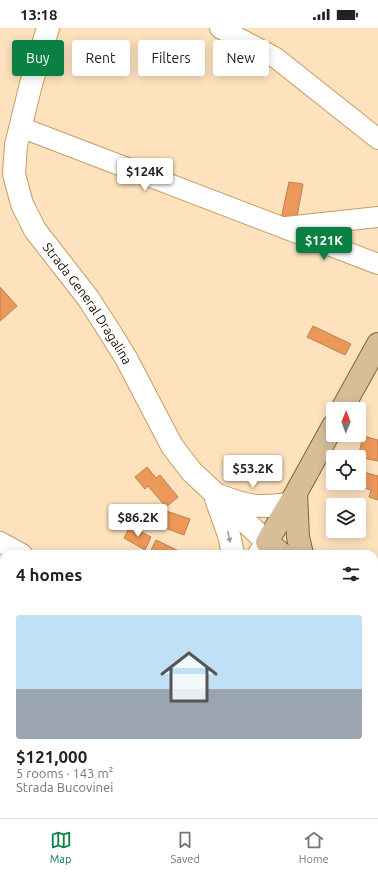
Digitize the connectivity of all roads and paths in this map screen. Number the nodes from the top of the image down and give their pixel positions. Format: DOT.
graph roads {
  1 [pos="48,28"];
  2 [pos="220,28"];
  3 [pos="20,127"];
  4 [pos="378,139"];
  5 [pos="7,170"];
  6 [pos="378,217"];
  7 [pos="282,227"];
  8 [pos="378,264"];
  9 [pos="378,344"];
  10 [pos="346,402"];
  11 [pos="326,439"];
  12 [pos="214,494"];
  13 [pos="293,499"];
  14 [pos="0,542"];
  15 [pos="15,550"];
  16 [pos="232,550"];
  17 [pos="269,550"];
  18 [pos="301,550"];
  1 -- 3 [label="main road, Strada General Dragalina"];
  2 -- 4 [label="street"];
  3 -- 5 [label="main road, Strada General Dragalina"];
  3 -- 7 [label="street"];
  5 -- 12 [label="main road, Strada General Dragalina"];
  6 -- 7 [label="street"];
  7 -- 8 [label="street"];
  9 -- 10 [label="main road"];
  11 -- 13 [label="main road"];
  12 -- 13 [label="main road"];
  12 -- 16 [label="main road, one-way"];
  12 -- 17 [label="main road, Strada General Dragalina"];
  13 -- 17 [label="main road"];
  13 -- 18 [label="main road"];
  14 -- 15 [label="street"];
}
